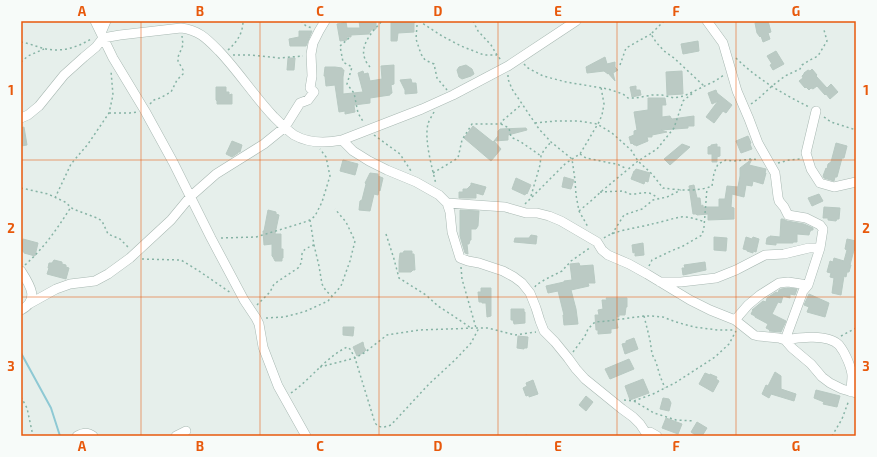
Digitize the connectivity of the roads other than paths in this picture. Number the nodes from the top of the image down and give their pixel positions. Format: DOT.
graph roads {
  1 [pos="95,21"];
  2 [pos="106,21"];
  3 [pos="325,21"];
  4 [pos="576,21"];
  5 [pos="707,21"];
  6 [pos="102,36"];
  7 [pos="816,111"];
  8 [pos="21,118"];
  9 [pos="285,127"];
  10 [pos="342,140"];
  11 [pos="856,182"];
  12 [pos="190,197"];
  13 [pos="447,203"];
  14 [pos="820,248"];
  15 [pos="21,270"];
  16 [pos="660,282"];
  17 [pos="808,285"];
  18 [pos="30,304"];
  19 [pos="21,310"];
  20 [pos="735,320"];
  21 [pos="785,340"];
  22 [pos="853,392"];
  23 [pos="186,431"];
  24 [pos="647,434"];
  25 [pos="77,436"];
  26 [pos="93,436"];
  27 [pos="176,436"];
  28 [pos="306,436"];
  29 [pos="657,436"];
  1 -- 6 [label="street"];
  2 -- 6 [label="street"];
  3 -- 9 [label="street"];
  4 -- 10 [label="street"];
  5 -- 14 [label="street"];
  6 -- 8 [label="street"];
  6 -- 9 [label="street"];
  6 -- 12 [label="street"];
  7 -- 11 [label="street"];
  9 -- 10 [label="street"];
  9 -- 12 [label="street"];
  10 -- 13 [label="street"];
  12 -- 18 [label="street"];
  12 -- 28 [label="street"];
  13 -- 16 [label="street"];
  13 -- 24 [label="street"];
  14 -- 16 [label="street"];
  14 -- 17 [label="street"];
  15 -- 18 [label="street"];
  16 -- 20 [label="street"];
  17 -- 20 [label="street"];
  17 -- 21 [label="street"];
  18 -- 19 [label="street"];
  20 -- 21 [label="street"];
  21 -- 22 [label="street"];
  21 -- 22 [label="street"];
  23 -- 27 [label="street"];
  24 -- 29 [label="street"];
  25 -- 26 [label="street"];
}
